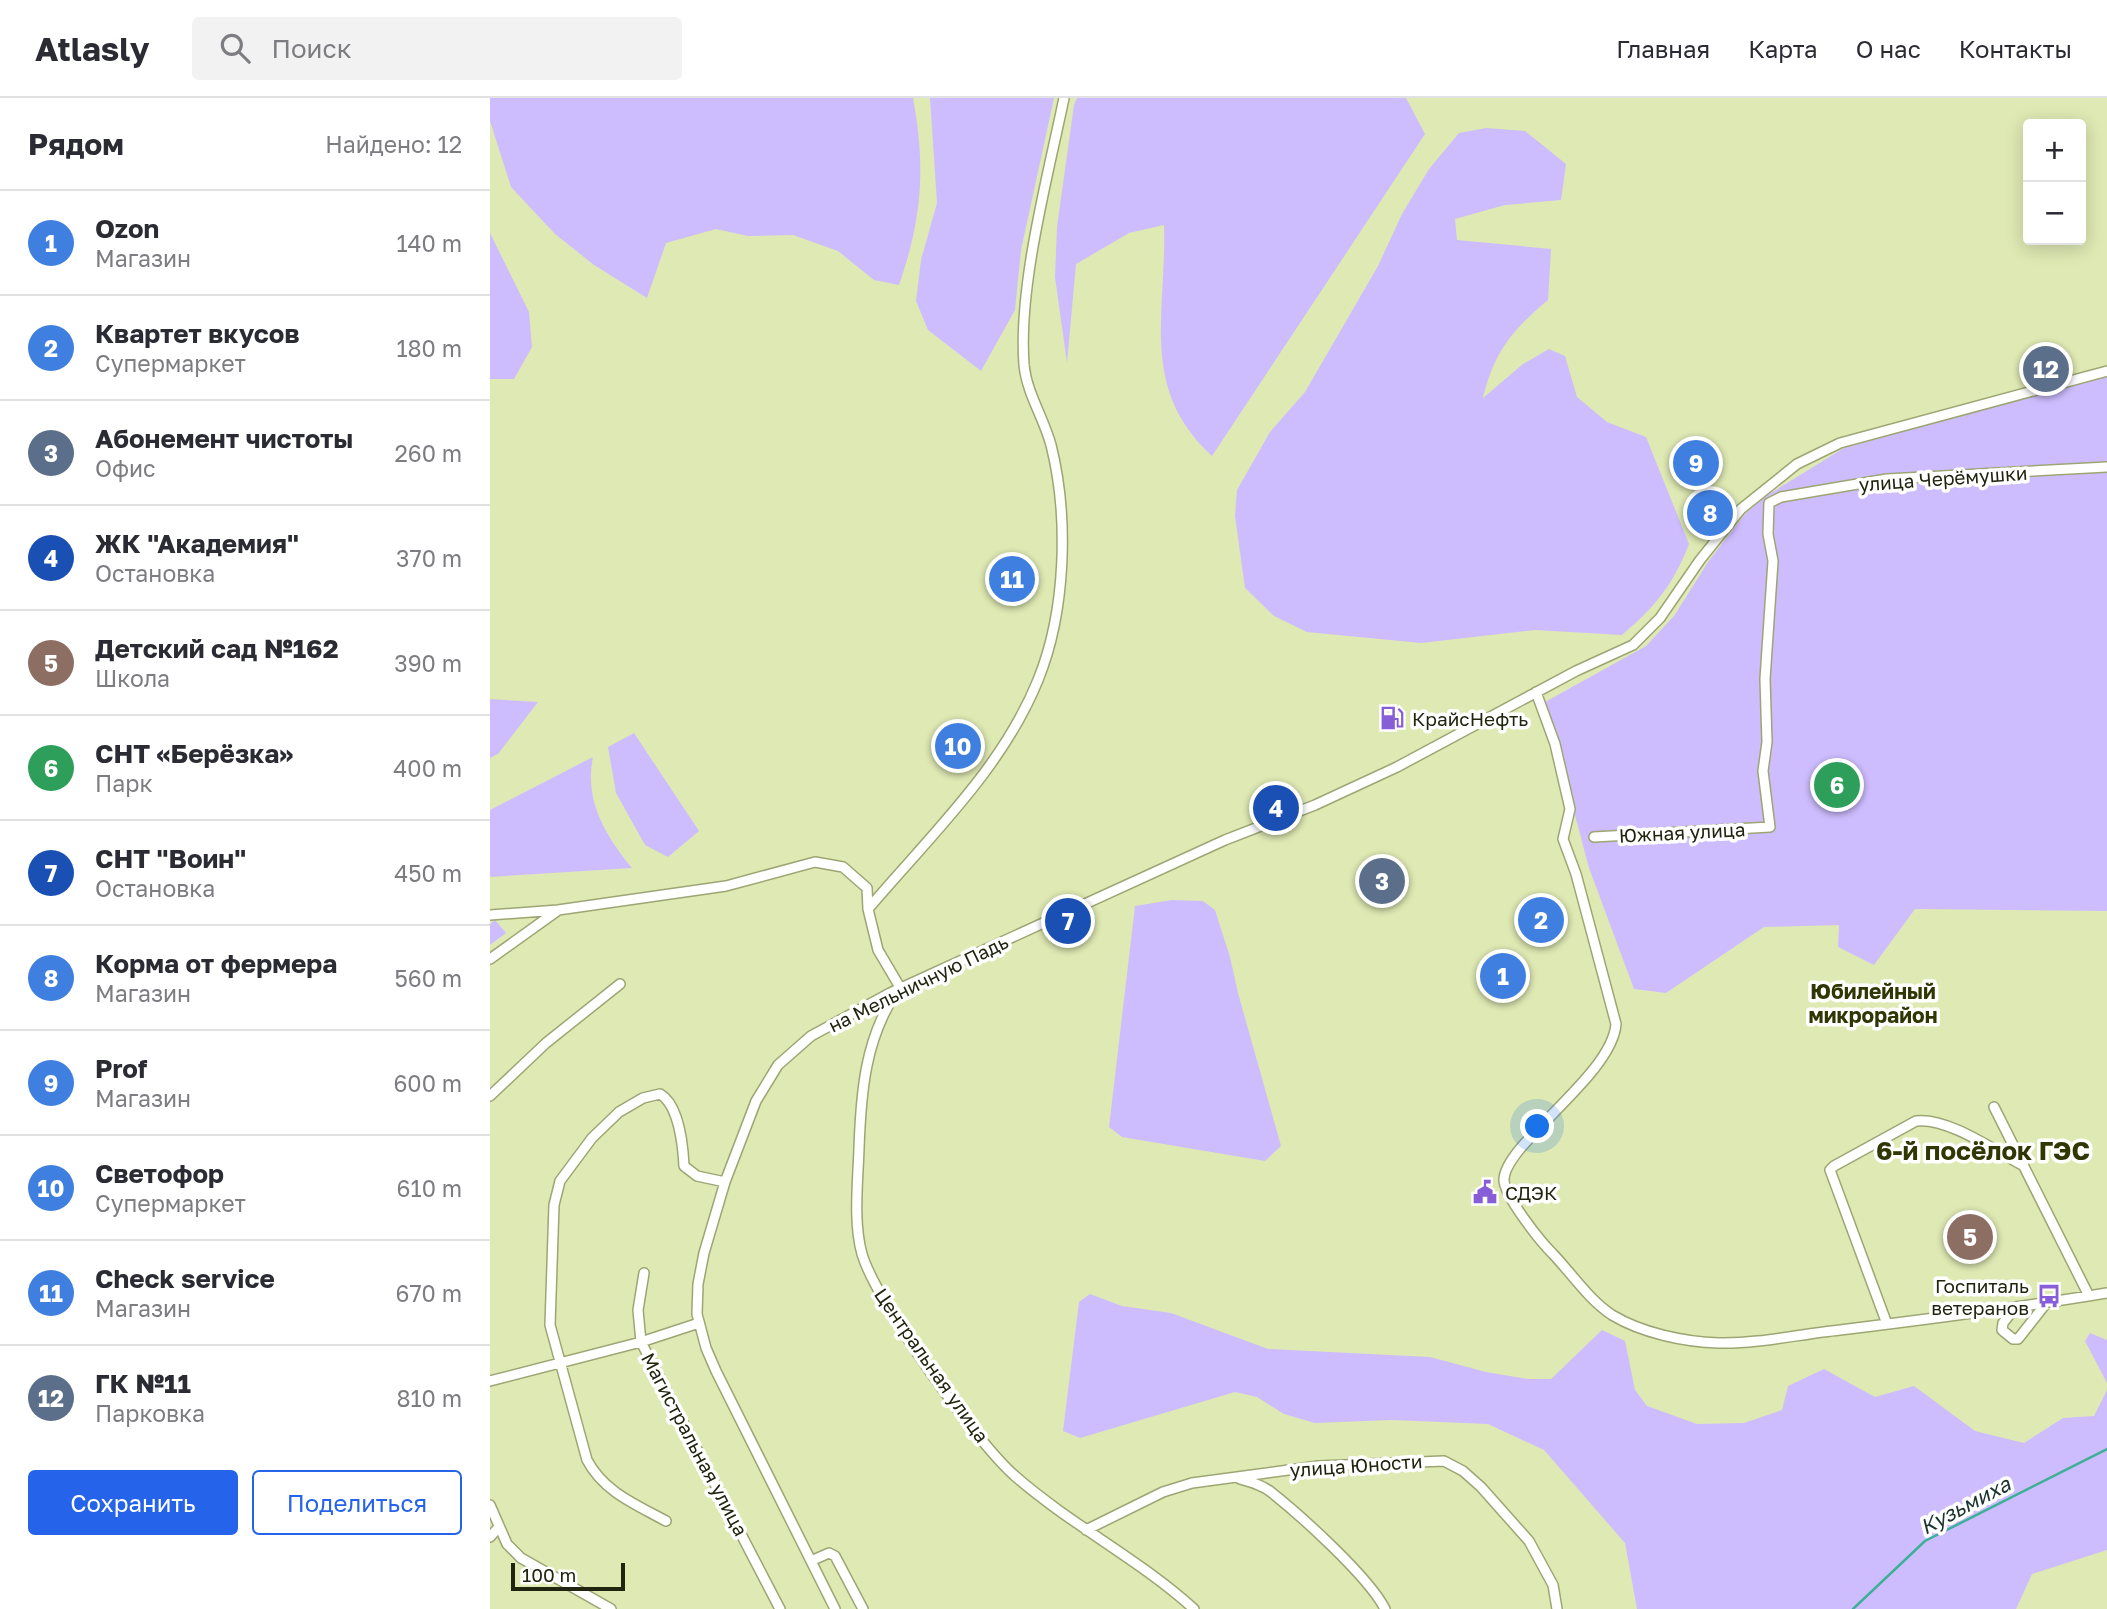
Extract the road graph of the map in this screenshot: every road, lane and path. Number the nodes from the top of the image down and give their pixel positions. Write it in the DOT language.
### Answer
graph roads {
  1 [pos="1064,98"];
  2 [pos="2107,371"];
  3 [pos="2107,467"];
  4 [pos="1536,692"];
  5 [pos="1770,827"];
  6 [pos="1594,837"];
  7 [pos="868,909"];
  8 [pos="558,910"];
  9 [pos="490,915"];
  10 [pos="490,959"];
  11 [pos="620,984"];
  12 [pos="899,989"];
  13 [pos="490,1096"];
  14 [pos="1994,1107"];
  15 [pos="2024,1166"];
  16 [pos="725,1182"];
  17 [pos="643,1273"];
  18 [pos="2107,1293"];
  19 [pos="2089,1296"];
  20 [pos="2045,1306"];
  21 [pos="2014,1309"];
  22 [pos="699,1323"];
  23 [pos="1887,1324"];
  24 [pos="641,1342"];
  25 [pos="559,1363"];
  26 [pos="490,1381"];
  27 [pos="1236,1478"];
  28 [pos="490,1504"];
  29 [pos="666,1521"];
  30 [pos="498,1528"];
  31 [pos="1086,1530"];
  32 [pos="490,1537"];
  33 [pos="813,1560"];
  34 [pos="611,1609"];
  35 [pos="780,1609"];
  36 [pos="835,1609"];
  37 [pos="863,1609"];
  38 [pos="1194,1609"];
  39 [pos="1385,1609"];
  40 [pos="1557,1609"];
  1 -- 7 [label="street"];
  2 -- 4 [label="street, на Мельничную Падь"];
  3 -- 5 [label="street, улица Черёмушки"];
  4 -- 12 [label="street, на Мельничную Падь"];
  4 -- 23 [label="street"];
  5 -- 6 [label="street, Южная улица"];
  7 -- 8 [label="street"];
  7 -- 12 [label="street"];
  8 -- 9 [label="street"];
  8 -- 10 [label="street"];
  11 -- 13 [label="street"];
  12 -- 16 [label="street, на Мельничную Падь"];
  12 -- 31 [label="street, Центральная улица"];
  14 -- 15 [label="street"];
  15 -- 19 [label="street"];
  15 -- 23 [label="street"];
  16 -- 22 [label="street, на Мельничную Падь"];
  16 -- 25 [label="street"];
  17 -- 24 [label="street, Магистральная улица"];
  18 -- 19 [label="street"];
  19 -- 20 [label="street"];
  20 -- 21 [label="street"];
  20 -- 21 [label="street"];
  21 -- 23 [label="street"];
  22 -- 24 [label="street"];
  22 -- 33 [label="street, на Мельничную Падь"];
  24 -- 25 [label="street"];
  24 -- 35 [label="street, Магистральная улица"];
  25 -- 26 [label="street"];
  25 -- 29 [label="street"];
  27 -- 31 [label="street, улица Юности"];
  27 -- 39 [label="street"];
  27 -- 40 [label="street, улица Юности"];
  28 -- 30 [label="street"];
  30 -- 32 [label="street"];
  30 -- 34 [label="street"];
  31 -- 38 [label="street, Центральная улица"];
  33 -- 36 [label="street, на Мельничную Падь"];
  33 -- 37 [label="street"];
}
